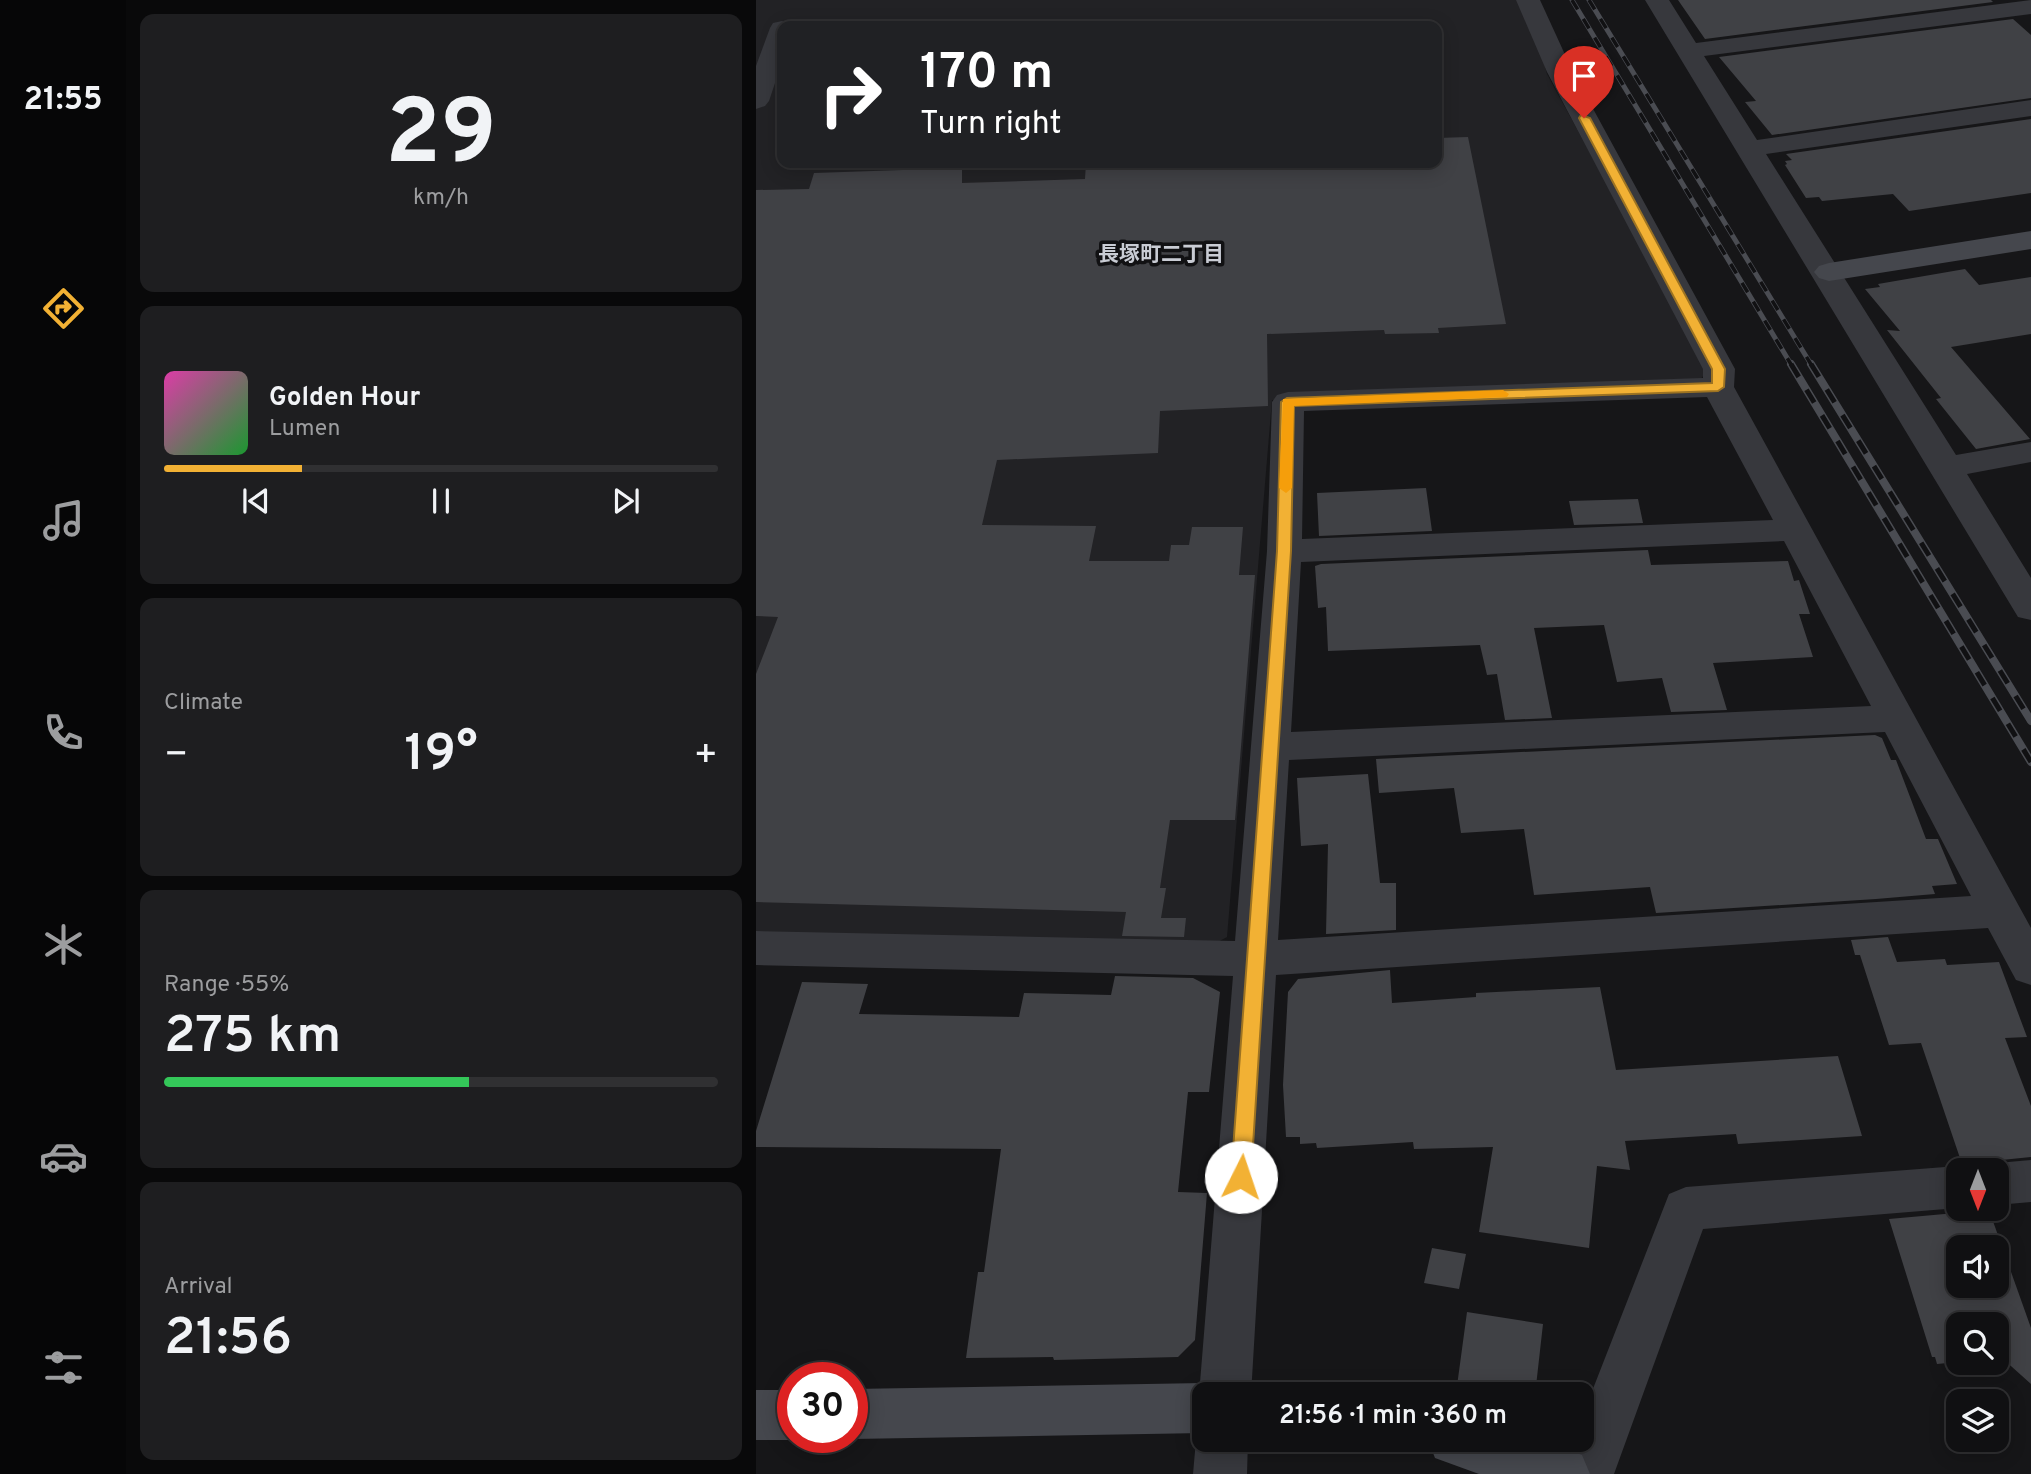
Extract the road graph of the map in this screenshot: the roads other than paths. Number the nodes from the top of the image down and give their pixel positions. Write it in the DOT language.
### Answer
graph roads {
  1 [pos="792,0"];
  2 [pos="1528,0"];
  3 [pos="1657,0"];
  4 [pos="2021,10"];
  5 [pos="785,21"];
  6 [pos="777,43"];
  7 [pos="1688,51"];
  8 [pos="756,101"];
  9 [pos="2031,108"];
  10 [pos="1748,149"];
  11 [pos="2031,240"];
  12 [pos="1829,272"];
  13 [pos="1718,387"];
  14 [pos="2031,452"];
  15 [pos="1948,467"];
  16 [pos="1795,530"];
  17 [pos="1284,551"];
  18 [pos="2031,608"];
  19 [pos="1897,718"];
  20 [pos="1271,747"];
  21 [pos="2000,911"];
  22 [pos="756,948"];
  23 [pos="1257,959"];
  24 [pos="2031,968"];
  25 [pos="2031,1181"];
  26 [pos="2009,1183"];
  27 [pos="1946,1188"];
  28 [pos="1226,1382"];
  29 [pos="1192,1408"];
  30 [pos="868,1414"];
  31 [pos="756,1415"];
  32 [pos="777,1415"];
  33 [pos="1221,1452"];
  34 [pos="1492,1452"];
  35 [pos="1220,1474"];
  36 [pos="1563,1474"];
  37 [pos="1587,1474"];
  1 -- 5 [label="street"];
  2 -- 13 [label="street"];
  3 -- 7 [label="street"];
  4 -- 7 [label="street"];
  6 -- 8 [label="street"];
  7 -- 10 [label="street"];
  9 -- 10 [label="street"];
  10 -- 12 [label="street"];
  11 -- 12 [label="street"];
  12 -- 15 [label="street"];
  13 -- 16 [label="street"];
  13 -- 17 [label="street"];
  14 -- 15 [label="street"];
  15 -- 18 [label="street"];
  16 -- 17 [label="street"];
  16 -- 19 [label="street"];
  17 -- 20 [label="street"];
  19 -- 20 [label="street"];
  19 -- 21 [label="street"];
  20 -- 23 [label="street"];
  21 -- 23 [label="street"];
  21 -- 24 [label="street"];
  22 -- 23 [label="street"];
  23 -- 28 [label="street"];
  25 -- 26 [label="street"];
  27 -- 37 [label="street"];
  29 -- 30 [label="street"];
  31 -- 32 [label="street"];
  33 -- 35 [label="street"];
  34 -- 36 [label="street"];
}
